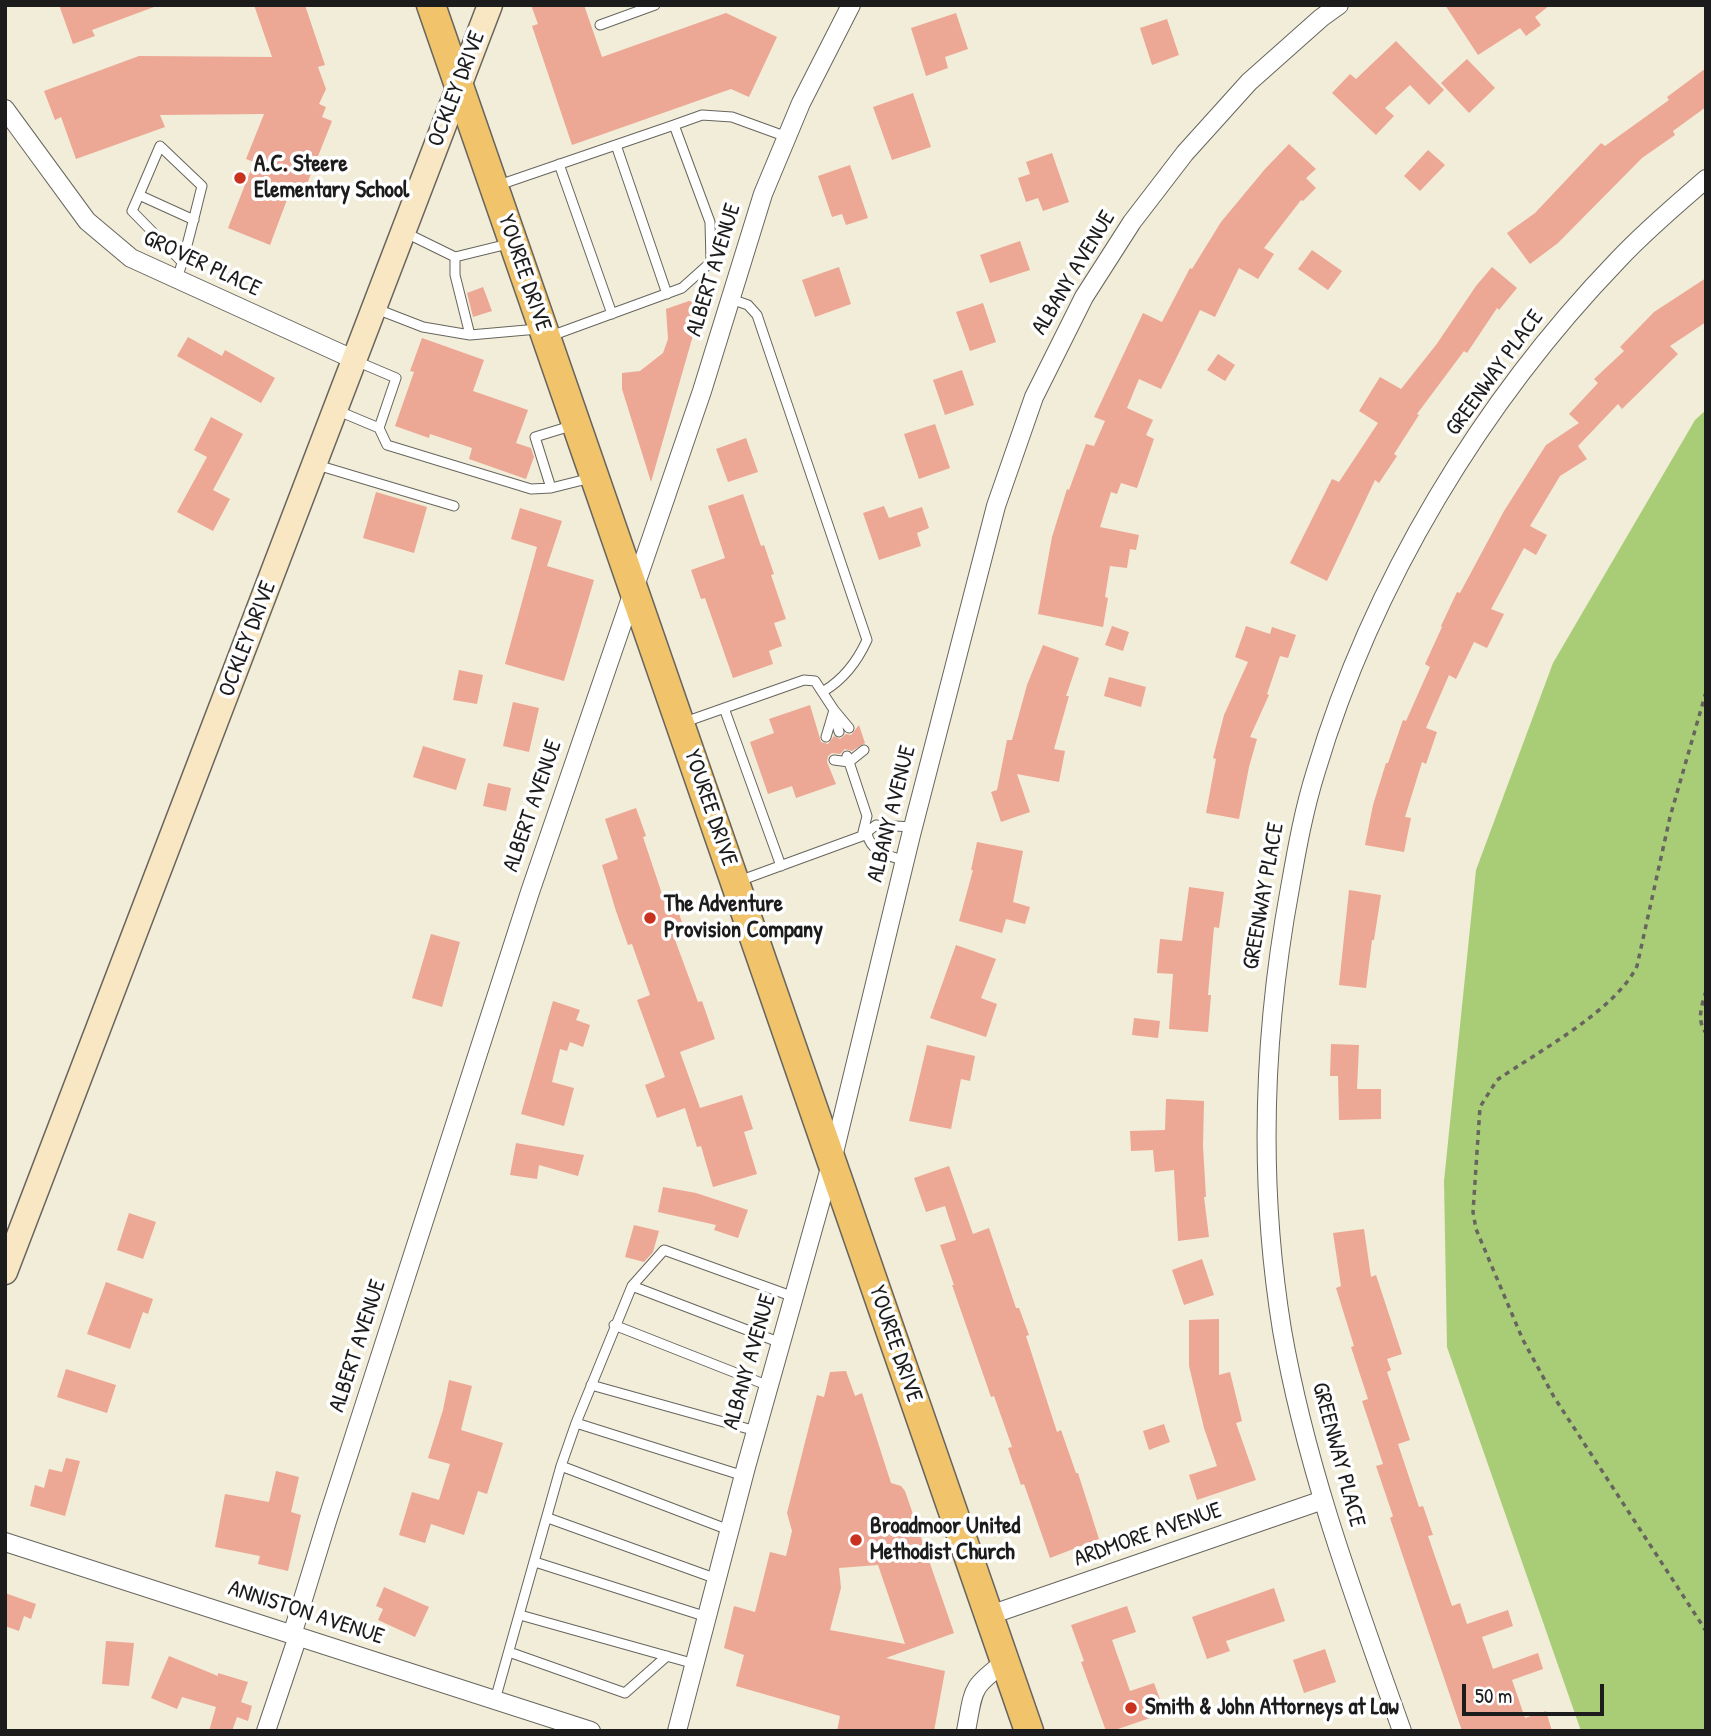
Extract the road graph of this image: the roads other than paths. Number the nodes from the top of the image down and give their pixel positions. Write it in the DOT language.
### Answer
graph roads {
  1 [pos="431,5"];
  2 [pos="490,5"];
  3 [pos="655,5"];
  4 [pos="851,5"];
  5 [pos="1339,5"];
  6 [pos="600,25"];
  7 [pos="458,85"];
  8 [pos="5,110"];
  9 [pos="674,125"];
  10 [pos="787,136"];
  11 [pos="616,145"];
  12 [pos="559,164"];
  13 [pos="1706,179"];
  14 [pos="494,187"];
  15 [pos="139,195"];
  16 [pos="194,220"];
  17 [pos="403,232"];
  18 [pos="514,242"];
  19 [pos="455,257"];
  20 [pos="183,262"];
  21 [pos="176,281"];
  22 [pos="667,294"];
  23 [pos="731,299"];
  24 [pos="374,308"];
  25 [pos="612,314"];
  26 [pos="545,333"];
  27 [pos="470,335"];
  28 [pos="355,360"];
  29 [pos="335,410"];
  30 [pos="577,425"];
  31 [pos="379,428"];
  32 [pos="315,464"];
  33 [pos="595,477"];
  34 [pos="551,488"];
  35 [pos="454,506"];
  36 [pos="633,588"];
  37 [pos="824,691"];
  38 [pos="724,709"];
  39 [pos="834,710"];
  40 [pos="680,724"];
  41 [pos="853,727"];
  42 [pos="839,732"];
  43 [pos="825,737"];
  44 [pos="861,751"];
  45 [pos="848,759"];
  46 [pos="834,760"];
  47 [pos="913,827"];
  48 [pos="865,835"];
  49 [pos="905,860"];
  50 [pos="781,866"];
  51 [pos="735,883"];
  52 [pos="832,1161"];
  53 [pos="5,1272"];
  54 [pos="632,1286"];
  55 [pos="794,1297"];
  56 [pos="614,1325"];
  57 [pos="781,1343"];
  58 [pos="591,1385"];
  59 [pos="769,1386"];
  60 [pos="576,1423"];
  61 [pos="756,1431"];
  62 [pos="561,1466"];
  63 [pos="744,1476"];
  64 [pos="1322,1500"];
  65 [pos="548,1518"];
  66 [pos="729,1530"];
  67 [pos="5,1542"];
  68 [pos="535,1562"];
  69 [pos="717,1579"];
  70 [pos="520,1615"];
  71 [pos="990,1615"];
  72 [pos="707,1617"];
  73 [pos="295,1636"];
  74 [pos="509,1652"];
  75 [pos="667,1657"];
  76 [pos="1005,1662"];
  77 [pos="695,1664"];
  78 [pos="495,1700"];
  79 [pos="266,1731"];
  80 [pos="591,1731"];
  81 [pos="677,1731"];
  82 [pos="965,1731"];
  83 [pos="1029,1731"];
  84 [pos="1402,1731"];
  1 -- 7 [label="main road, YOUREE DRIVE"];
  2 -- 7 [label="street, OCKLEY DRIVE"];
  3 -- 6 [label="lane"];
  4 -- 10 [label="street, ALBERT AVENUE"];
  5 -- 47 [label="street, ALBANY AVENUE"];
  7 -- 14 [label="main road, YOUREE DRIVE"];
  7 -- 17 [label="street, OCKLEY DRIVE"];
  8 -- 21 [label="street, GROVER PLACE"];
  9 -- 10 [label="lane"];
  9 -- 11 [label="lane"];
  9 -- 22 [label="lane"];
  10 -- 23 [label="street, ALBERT AVENUE"];
  11 -- 12 [label="lane"];
  11 -- 22 [label="lane"];
  12 -- 14 [label="lane"];
  12 -- 25 [label="lane"];
  13 -- 64 [label="street, GREENWAY PLACE"];
  14 -- 18 [label="main road, YOUREE DRIVE"];
  15 -- 16 [label="lane"];
  15 -- 16 [label="lane"];
  15 -- 20 [label="lane"];
  16 -- 20 [label="lane"];
  17 -- 19 [label="lane"];
  17 -- 24 [label="street, OCKLEY DRIVE"];
  18 -- 19 [label="lane"];
  18 -- 26 [label="main road, YOUREE DRIVE"];
  19 -- 27 [label="lane"];
  20 -- 21 [label="lane"];
  21 -- 28 [label="street, GROVER PLACE"];
  22 -- 25 [label="lane"];
  23 -- 36 [label="street, ALBERT AVENUE"];
  23 -- 37 [label="lane"];
  24 -- 27 [label="lane"];
  24 -- 28 [label="street, OCKLEY DRIVE"];
  25 -- 26 [label="lane"];
  26 -- 27 [label="lane"];
  26 -- 30 [label="main road, YOUREE DRIVE"];
  28 -- 29 [label="street, OCKLEY DRIVE"];
  28 -- 31 [label="lane"];
  29 -- 31 [label="lane"];
  29 -- 32 [label="street, OCKLEY DRIVE"];
  30 -- 33 [label="main road, YOUREE DRIVE"];
  30 -- 34 [label="lane"];
  31 -- 34 [label="lane"];
  32 -- 35 [label="lane"];
  32 -- 53 [label="street, OCKLEY DRIVE"];
  33 -- 34 [label="lane"];
  33 -- 36 [label="main road, YOUREE DRIVE"];
  36 -- 40 [label="main road, YOUREE DRIVE"];
  36 -- 73 [label="street, ALBERT AVENUE"];
  37 -- 38 [label="lane"];
  37 -- 39 [label="lane"];
  38 -- 40 [label="lane"];
  38 -- 50 [label="lane"];
  39 -- 41 [label="lane"];
  39 -- 42 [label="lane"];
  39 -- 43 [label="lane"];
  40 -- 51 [label="main road, YOUREE DRIVE"];
  44 -- 45 [label="lane"];
  45 -- 46 [label="lane"];
  45 -- 48 [label="lane"];
  47 -- 48 [label="lane"];
  47 -- 49 [label="street, ALBANY AVENUE"];
  48 -- 49 [label="lane"];
  48 -- 50 [label="lane"];
  49 -- 52 [label="street, ALBANY AVENUE"];
  50 -- 51 [label="lane"];
  51 -- 52 [label="main road, YOUREE DRIVE"];
  52 -- 55 [label="street, ALBANY AVENUE"];
  52 -- 71 [label="main road, YOUREE DRIVE"];
  54 -- 55 [label="lane"];
  54 -- 56 [label="lane"];
  54 -- 57 [label="lane"];
  55 -- 57 [label="street, ALBANY AVENUE"];
  56 -- 58 [label="lane"];
  56 -- 59 [label="lane"];
  57 -- 59 [label="street, ALBANY AVENUE"];
  58 -- 60 [label="lane"];
  58 -- 61 [label="lane"];
  59 -- 61 [label="street, ALBANY AVENUE"];
  60 -- 62 [label="lane"];
  60 -- 63 [label="lane"];
  61 -- 63 [label="street, ALBANY AVENUE"];
  62 -- 65 [label="lane"];
  62 -- 66 [label="lane"];
  63 -- 66 [label="street, ALBANY AVENUE"];
  64 -- 71 [label="street, ARDMORE AVENUE"];
  64 -- 84 [label="street, GREENWAY PLACE"];
  65 -- 68 [label="lane"];
  65 -- 69 [label="lane"];
  66 -- 69 [label="street, ALBANY AVENUE"];
  67 -- 73 [label="street, ANNISTON AVENUE"];
  68 -- 70 [label="lane"];
  68 -- 72 [label="lane"];
  69 -- 72 [label="street, ALBANY AVENUE"];
  70 -- 74 [label="lane"];
  70 -- 75 [label="lane"];
  71 -- 76 [label="main road, YOUREE DRIVE"];
  72 -- 77 [label="street, ALBANY AVENUE"];
  73 -- 78 [label="street, ANNISTON AVENUE"];
  73 -- 79 [label="street, ALBERT AVENUE"];
  74 -- 75 [label="lane"];
  74 -- 78 [label="lane"];
  75 -- 77 [label="lane"];
  76 -- 82 [label="street"];
  76 -- 83 [label="main road, YOUREE DRIVE"];
  77 -- 81 [label="street, ALBANY AVENUE"];
  78 -- 80 [label="street, ANNISTON AVENUE"];
}
